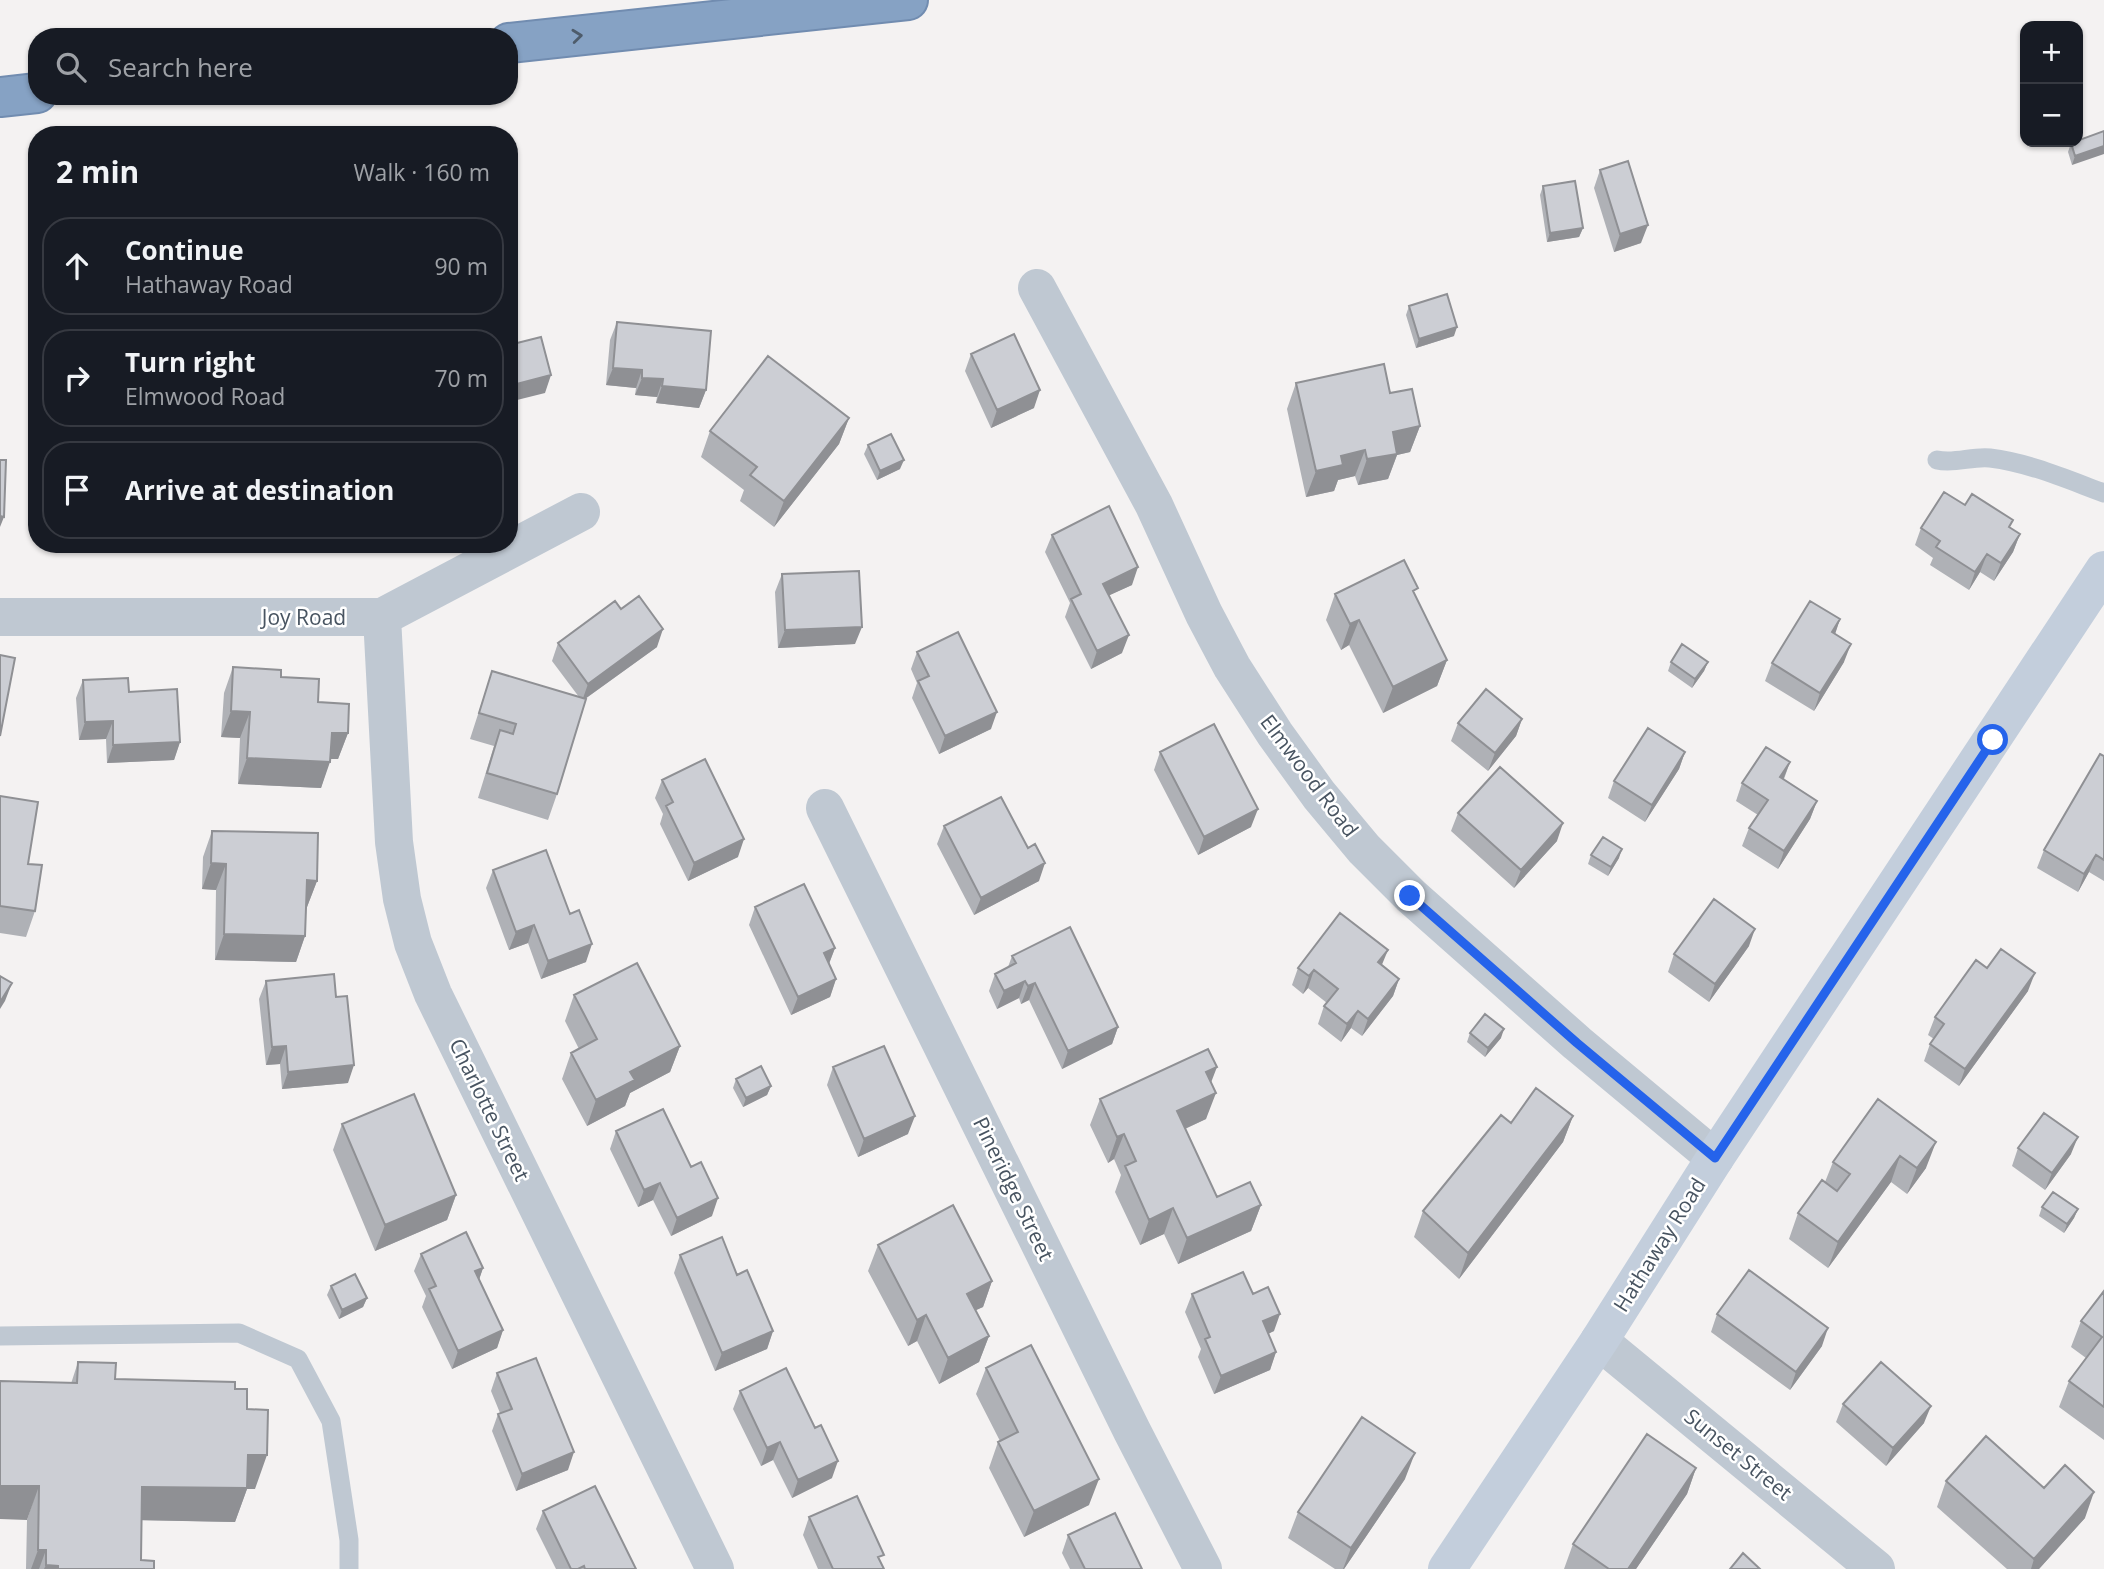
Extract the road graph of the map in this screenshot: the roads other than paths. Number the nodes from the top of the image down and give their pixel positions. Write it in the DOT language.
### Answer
graph roads {
  1 [pos="908,0"];
  2 [pos="518,42"];
  3 [pos="28,94"];
  4 [pos="0,97"];
  5 [pos="1037,288"];
  6 [pos="1937,460"];
  7 [pos="2104,493"];
  8 [pos="581,512"];
  9 [pos="518,545"];
  10 [pos="503,553"];
  11 [pos="2104,570"];
  12 [pos="0,617"];
  13 [pos="382,617"];
  14 [pos="825,808"];
  15 [pos="1715,1158"];
  16 [pos="0,1336"];
  17 [pos="1599,1341"];
  18 [pos="1456,1565"];
  19 [pos="349,1569"];
  20 [pos="715,1569"];
  21 [pos="1203,1569"];
  22 [pos="1877,1569"];
  2 -- 1 [label="highway, one-way"];
  3 -- 4 [label="highway"];
  5 -- 15 [label="street, Elmwood Road"];
  6 -- 7 [label="lane"];
  8 -- 9 [label="street, Joy Road"];
  10 -- 13 [label="street, Joy Road"];
  11 -- 15 [label="main road, Hathaway Road"];
  12 -- 13 [label="street, Joy Road"];
  13 -- 20 [label="street, Charlotte Street"];
  14 -- 21 [label="street, Pineridge Street"];
  15 -- 17 [label="main road, Hathaway Road"];
  16 -- 19 [label="lane"];
  17 -- 18 [label="main road, Hathaway Road"];
  17 -- 22 [label="street, Sunset Street"];
}
